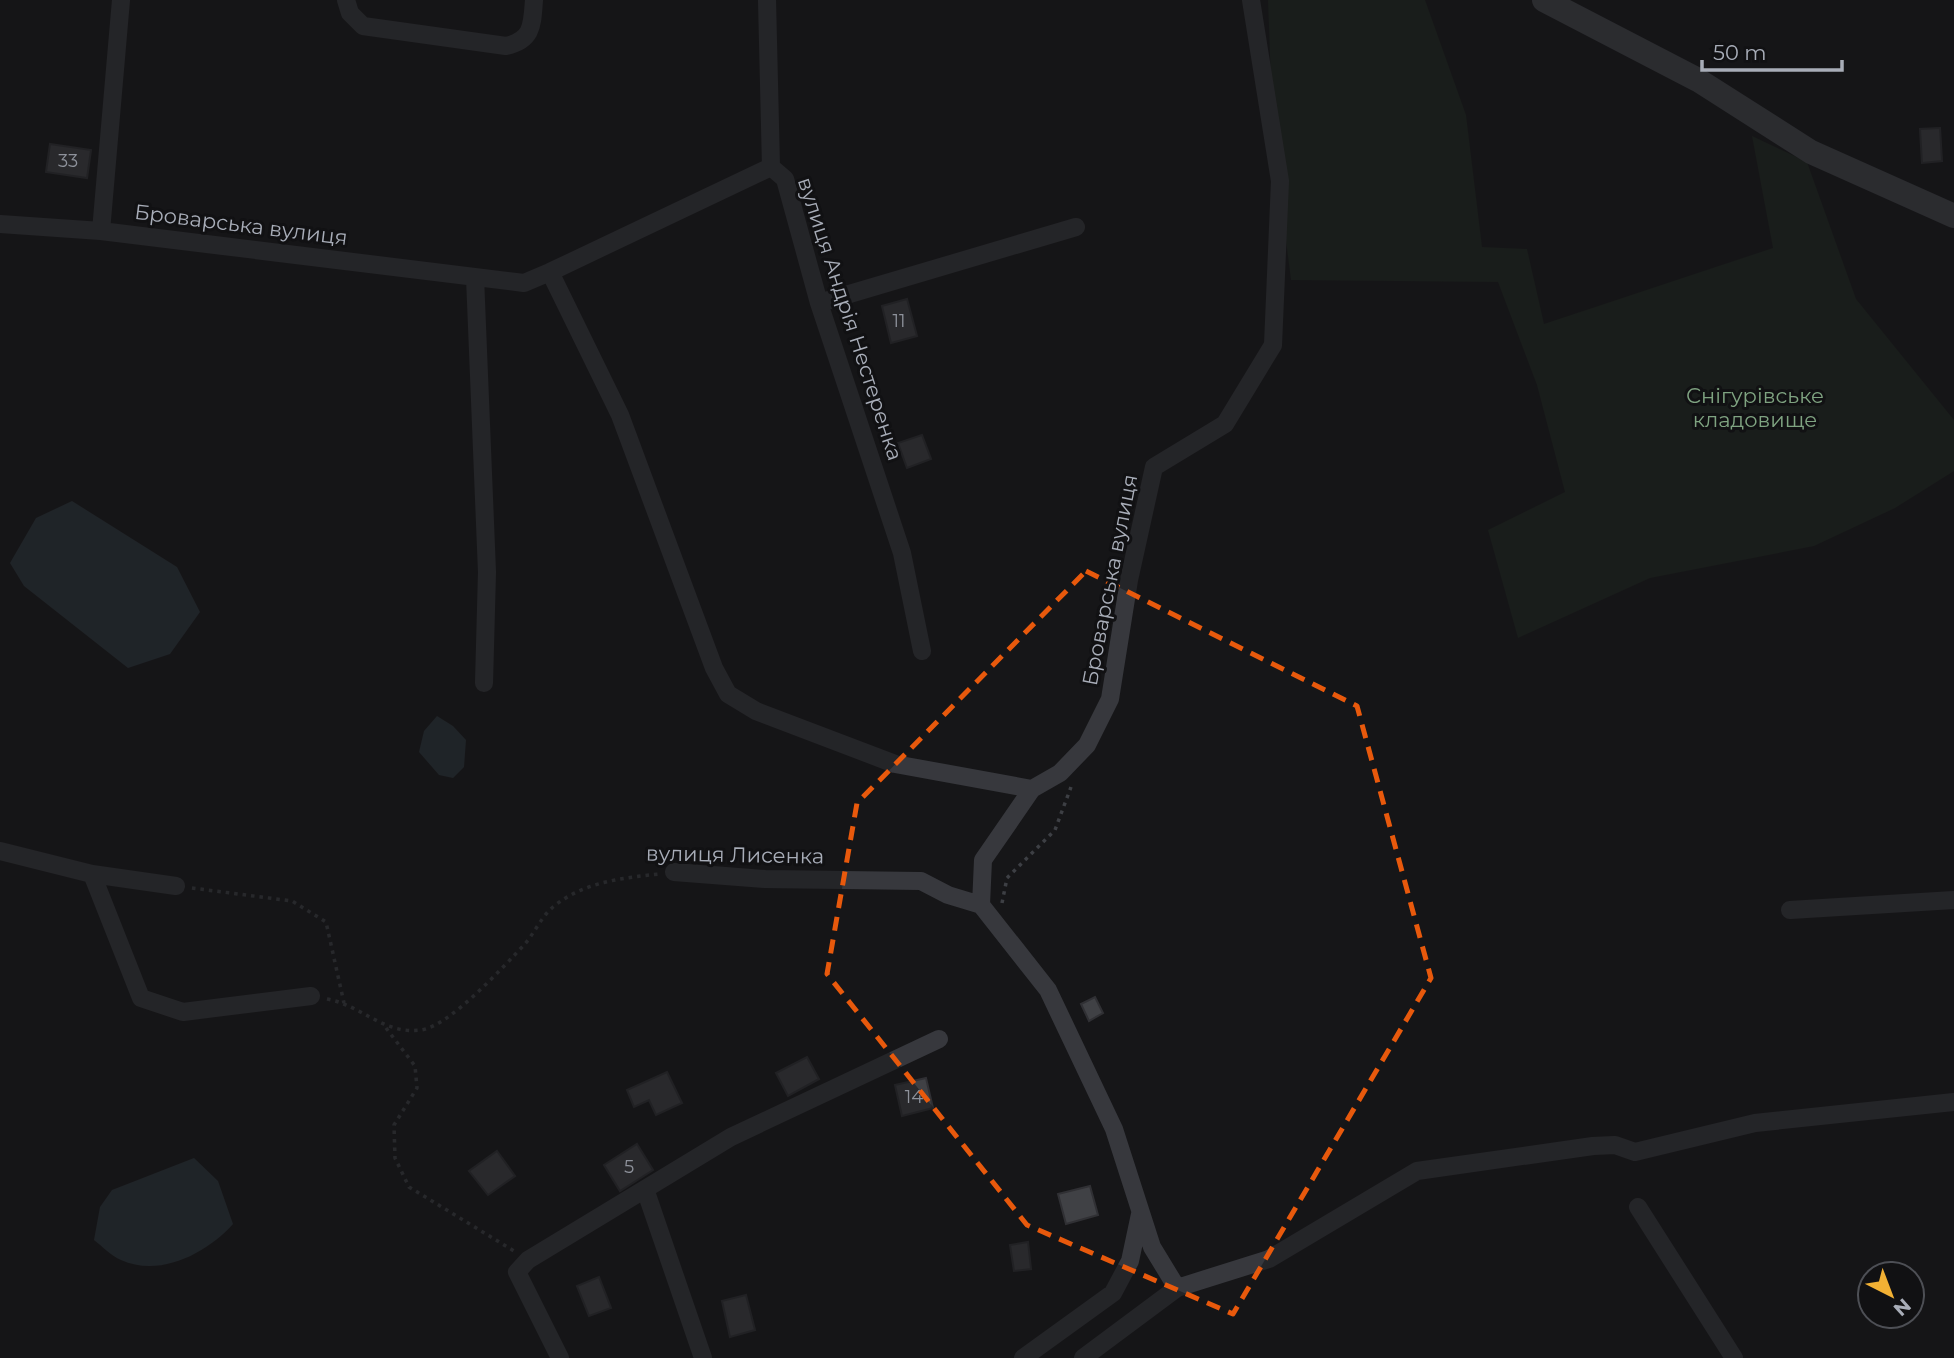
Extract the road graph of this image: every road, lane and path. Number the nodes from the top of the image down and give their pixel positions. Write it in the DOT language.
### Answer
graph roads {
  1 [pos="121,0"];
  2 [pos="346,0"];
  3 [pos="534,0"];
  4 [pos="767,0"];
  5 [pos="1251,0"];
  6 [pos="1544,0"];
  7 [pos="771,167"];
  8 [pos="1954,216"];
  9 [pos="0,224"];
  10 [pos="1076,227"];
  11 [pos="101,231"];
  12 [pos="550,272"];
  13 [pos="475,277"];
  14 [pos="819,303"];
  15 [pos="922,651"];
  16 [pos="484,683"];
  17 [pos="1073,782"];
  18 [pos="1032,789"];
  19 [pos="0,851"];
  20 [pos="674,872"];
  21 [pos="92,874"];
  22 [pos="176,886"];
  23 [pos="1954,900"];
  24 [pos="981,905"];
  25 [pos="1790,910"];
  26 [pos="998,924"];
  27 [pos="311,996"];
  28 [pos="344,1004"];
  29 [pos="386,1028"];
  30 [pos="939,1039"];
  31 [pos="1954,1102"];
  32 [pos="645,1189"];
  33 [pos="1638,1207"];
  34 [pos="1140,1211"];
  35 [pos="528,1260"];
  36 [pos="1177,1288"];
  37 [pos="560,1358"];
  38 [pos="704,1358"];
  39 [pos="1023,1358"];
  40 [pos="1083,1358"];
  41 [pos="1734,1358"];
  1 -- 11 [label="street"];
  2 -- 3 [label="street"];
  4 -- 7 [label="street, вулиця Андрія Нестеренка"];
  5 -- 18 [label="street, Броварська вулиця"];
  6 -- 8 [label="street"];
  7 -- 12 [label="street, Броварська вулиця"];
  7 -- 14 [label="street, вулиця Андрія Нестеренка"];
  9 -- 11 [label="street, Броварська вулиця"];
  10 -- 14 [label="street"];
  11 -- 13 [label="street, Броварська вулиця"];
  12 -- 13 [label="street, Броварська вулиця"];
  12 -- 18 [label="street"];
  13 -- 16 [label="street"];
  14 -- 15 [label="street, вулиця Андрія Нестеренка"];
  17 -- 26 [label="path"];
  18 -- 24 [label="street"];
  19 -- 21 [label="street"];
  20 -- 24 [label="street, вулиця Лисенка"];
  20 -- 29 [label="path, вулиця Лисенка"];
  21 -- 22 [label="street"];
  21 -- 27 [label="street"];
  22 -- 28 [label="path"];
  23 -- 25 [label="street"];
  24 -- 26 [label="street"];
  26 -- 34 [label="street"];
  27 -- 28 [label="path, вулиця Лисенка"];
  28 -- 29 [label="path, вулиця Лисенка"];
  29 -- 35 [label="path"];
  30 -- 32 [label="street"];
  31 -- 36 [label="street"];
  32 -- 35 [label="street"];
  32 -- 38 [label="street"];
  33 -- 41 [label="street"];
  34 -- 36 [label="street"];
  34 -- 39 [label="street"];
  35 -- 37 [label="street"];
  36 -- 40 [label="street"];
}
